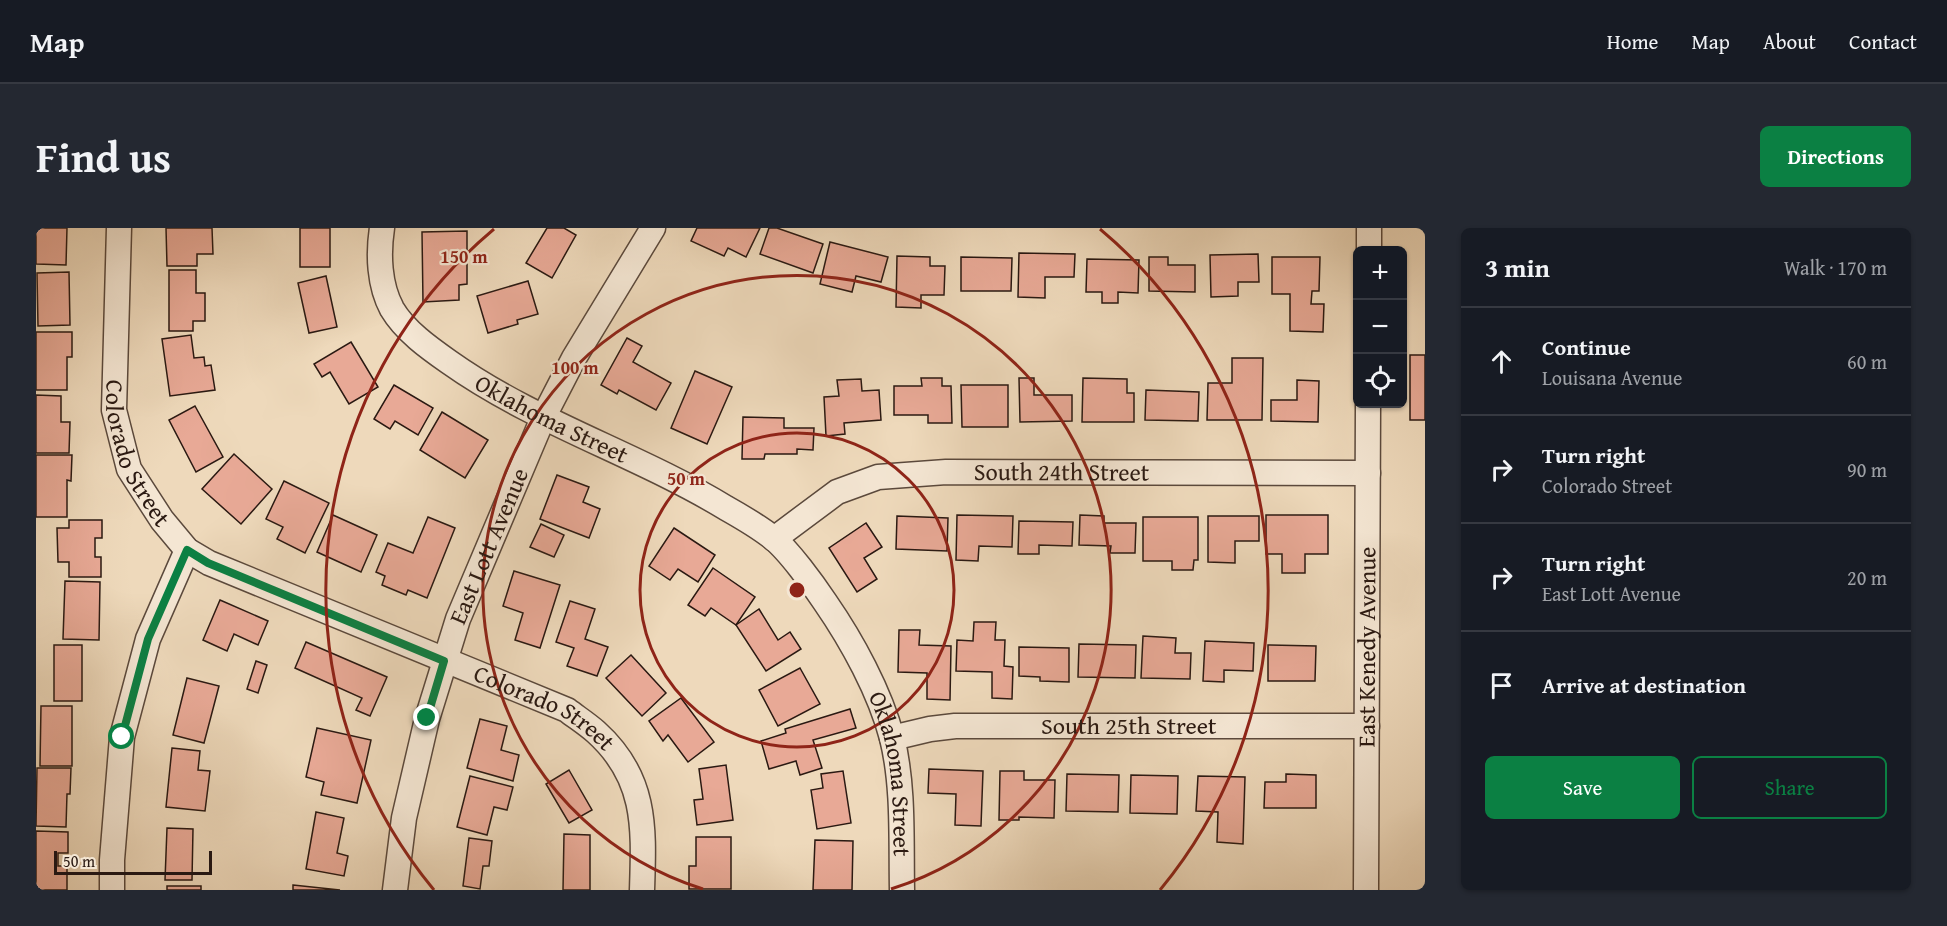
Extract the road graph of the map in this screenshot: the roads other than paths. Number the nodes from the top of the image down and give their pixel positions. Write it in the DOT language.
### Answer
graph roads {
  1 [pos="119,228"];
  2 [pos="382,228"];
  3 [pos="653,228"];
  4 [pos="1369,228"];
  5 [pos="1369,246"];
  6 [pos="1368,408"];
  7 [pos="543,418"];
  8 [pos="1368,473"];
  9 [pos="774,539"];
  10 [pos="187,550"];
  11 [pos="444,661"];
  12 [pos="1367,726"];
  13 [pos="892,738"];
  14 [pos="112,890"];
  15 [pos="394,890"];
  16 [pos="642,890"];
  17 [pos="902,890"];
  18 [pos="1366,890"];
  1 -- 10 [label="street, Colorado Street"];
  2 -- 7 [label="street, Oklahoma Street"];
  3 -- 7 [label="street, East Lott Avenue"];
  4 -- 5 [label="street"];
  6 -- 8 [label="street, East Kenedy Avenue"];
  7 -- 9 [label="street, Oklahoma Street"];
  7 -- 11 [label="street, East Lott Avenue"];
  8 -- 9 [label="street, South 24th Street"];
  8 -- 12 [label="street, East Kenedy Avenue"];
  9 -- 13 [label="street, Oklahoma Street"];
  10 -- 11 [label="street, Colorado Street"];
  10 -- 14 [label="street"];
  11 -- 15 [label="street, East Lott Avenue"];
  11 -- 16 [label="street, Colorado Street"];
  12 -- 13 [label="street, South 25th Street"];
  12 -- 18 [label="street, East Kenedy Avenue"];
  13 -- 17 [label="street, Oklahoma Street"];
}
